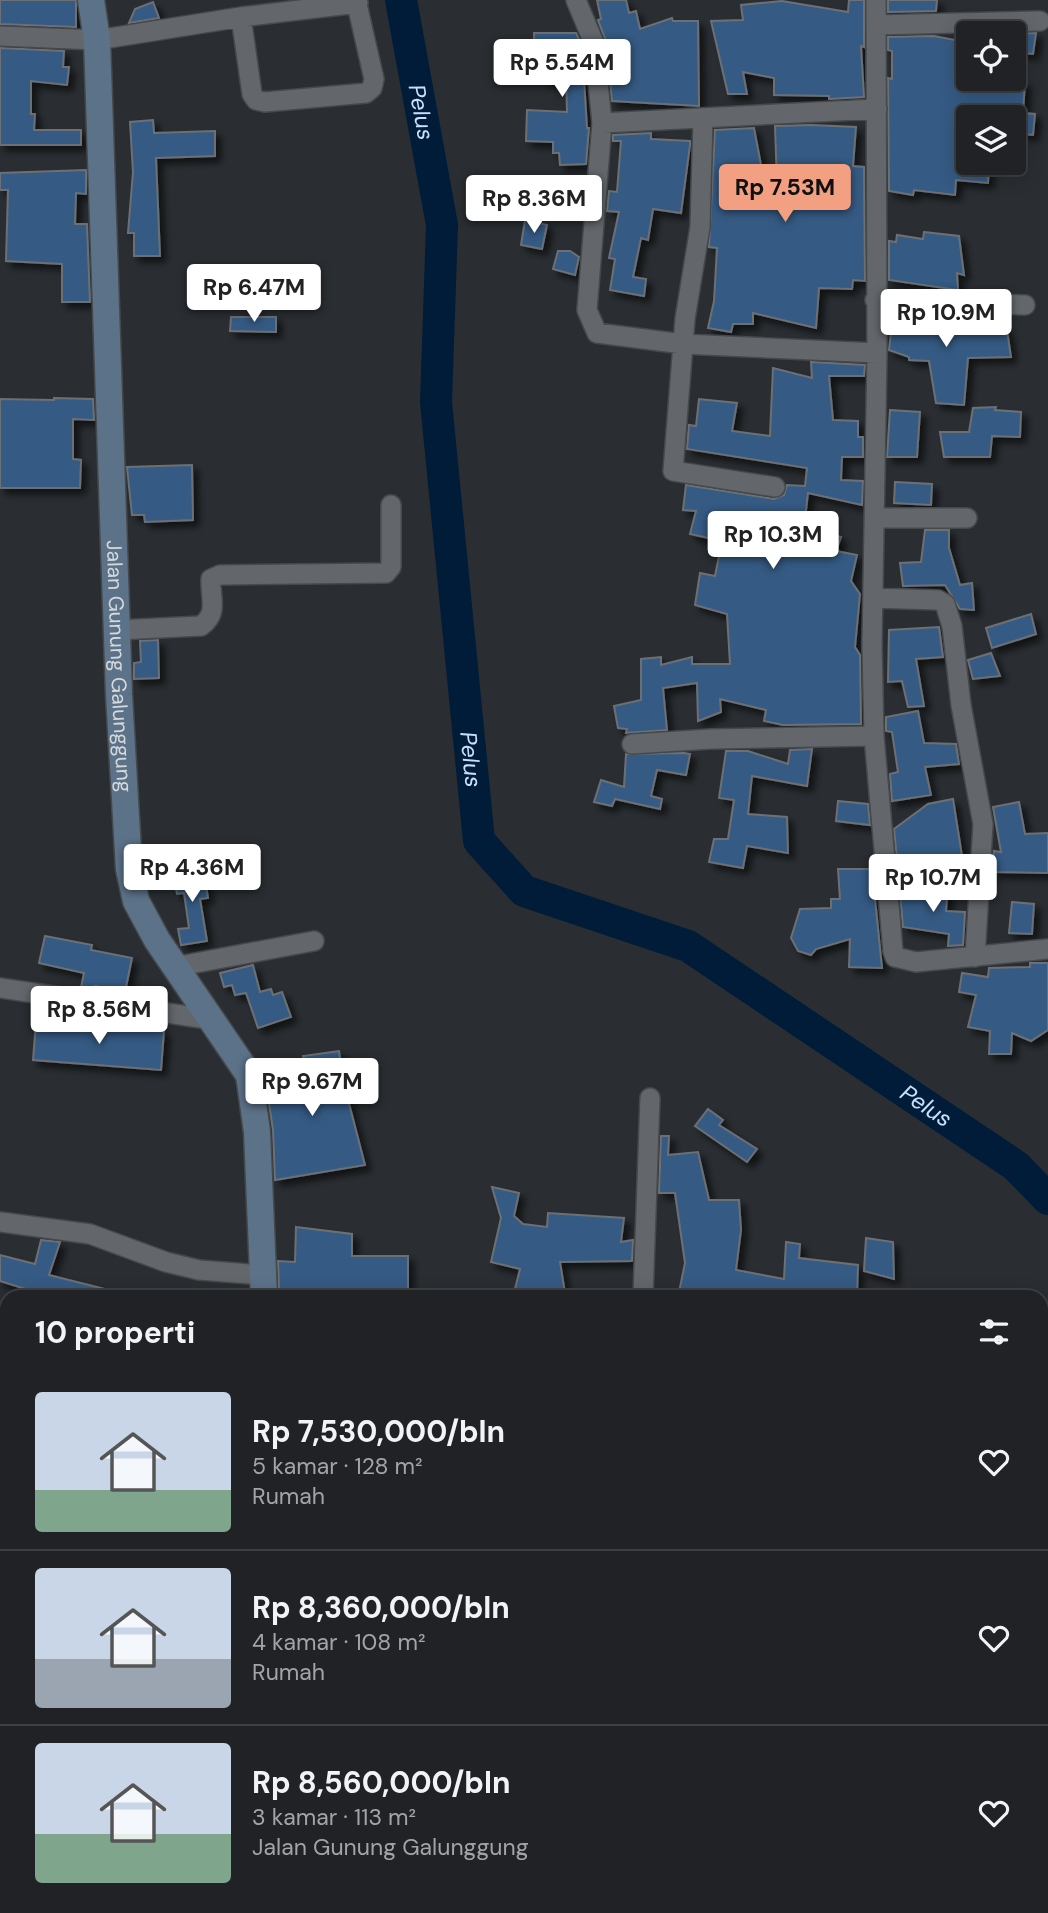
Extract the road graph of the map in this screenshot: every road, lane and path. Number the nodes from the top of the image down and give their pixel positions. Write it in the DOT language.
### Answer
graph roads {
  1 [pos="91,0"];
  2 [pos="576,0"];
  3 [pos="876,0"];
  4 [pos="357,2"];
  5 [pos="241,17"];
  6 [pos="1040,21"];
  7 [pos="876,24"];
  8 [pos="0,36"];
  9 [pos="97,40"];
  10 [pos="877,109"];
  11 [pos="703,120"];
  12 [pos="602,123"];
  13 [pos="875,300"];
  14 [pos="1025,305"];
  15 [pos="683,344"];
  16 [pos="877,353"];
  17 [pos="775,486"];
  18 [pos="391,505"];
  19 [pos="876,518"];
  20 [pos="967,518"];
  21 [pos="873,598"];
  22 [pos="117,630"];
  23 [pos="874,736"];
  24 [pos="632,744"];
  25 [pos="314,941"];
  26 [pos="1048,948"];
  27 [pos="975,957"];
  28 [pos="174,967"];
  29 [pos="1,993"];
  30 [pos="214,1020"];
  31 [pos="650,1098"];
  32 [pos="0,1222"];
  33 [pos="264,1286"];
  34 [pos="643,1290"];
  1 -- 9 [label="street, Jalan Gunung Galunggung"];
  2 -- 12 [label="street"];
  3 -- 7 [label="street"];
  4 -- 5 [label="street"];
  4 -- 5 [label="street"];
  5 -- 9 [label="street"];
  6 -- 7 [label="street"];
  7 -- 10 [label="street"];
  8 -- 9 [label="street"];
  9 -- 22 [label="street, Jalan Gunung Galunggung"];
  10 -- 11 [label="street"];
  10 -- 13 [label="street"];
  11 -- 12 [label="street"];
  11 -- 15 [label="street"];
  12 -- 15 [label="street"];
  13 -- 14 [label="street"];
  13 -- 16 [label="street"];
  15 -- 16 [label="street"];
  15 -- 17 [label="street"];
  16 -- 19 [label="street"];
  18 -- 22 [label="street"];
  19 -- 20 [label="street"];
  19 -- 21 [label="street"];
  21 -- 23 [label="street"];
  21 -- 27 [label="street"];
  22 -- 28 [label="street, Jalan Gunung Galunggung"];
  23 -- 24 [label="street"];
  23 -- 27 [label="street"];
  25 -- 28 [label="street"];
  26 -- 27 [label="street"];
  28 -- 30 [label="street, Jalan Gunung Galunggung"];
  29 -- 30 [label="street"];
  30 -- 33 [label="street, Jalan Gunung Galunggung"];
  31 -- 34 [label="street"];
  32 -- 33 [label="street"];
}
